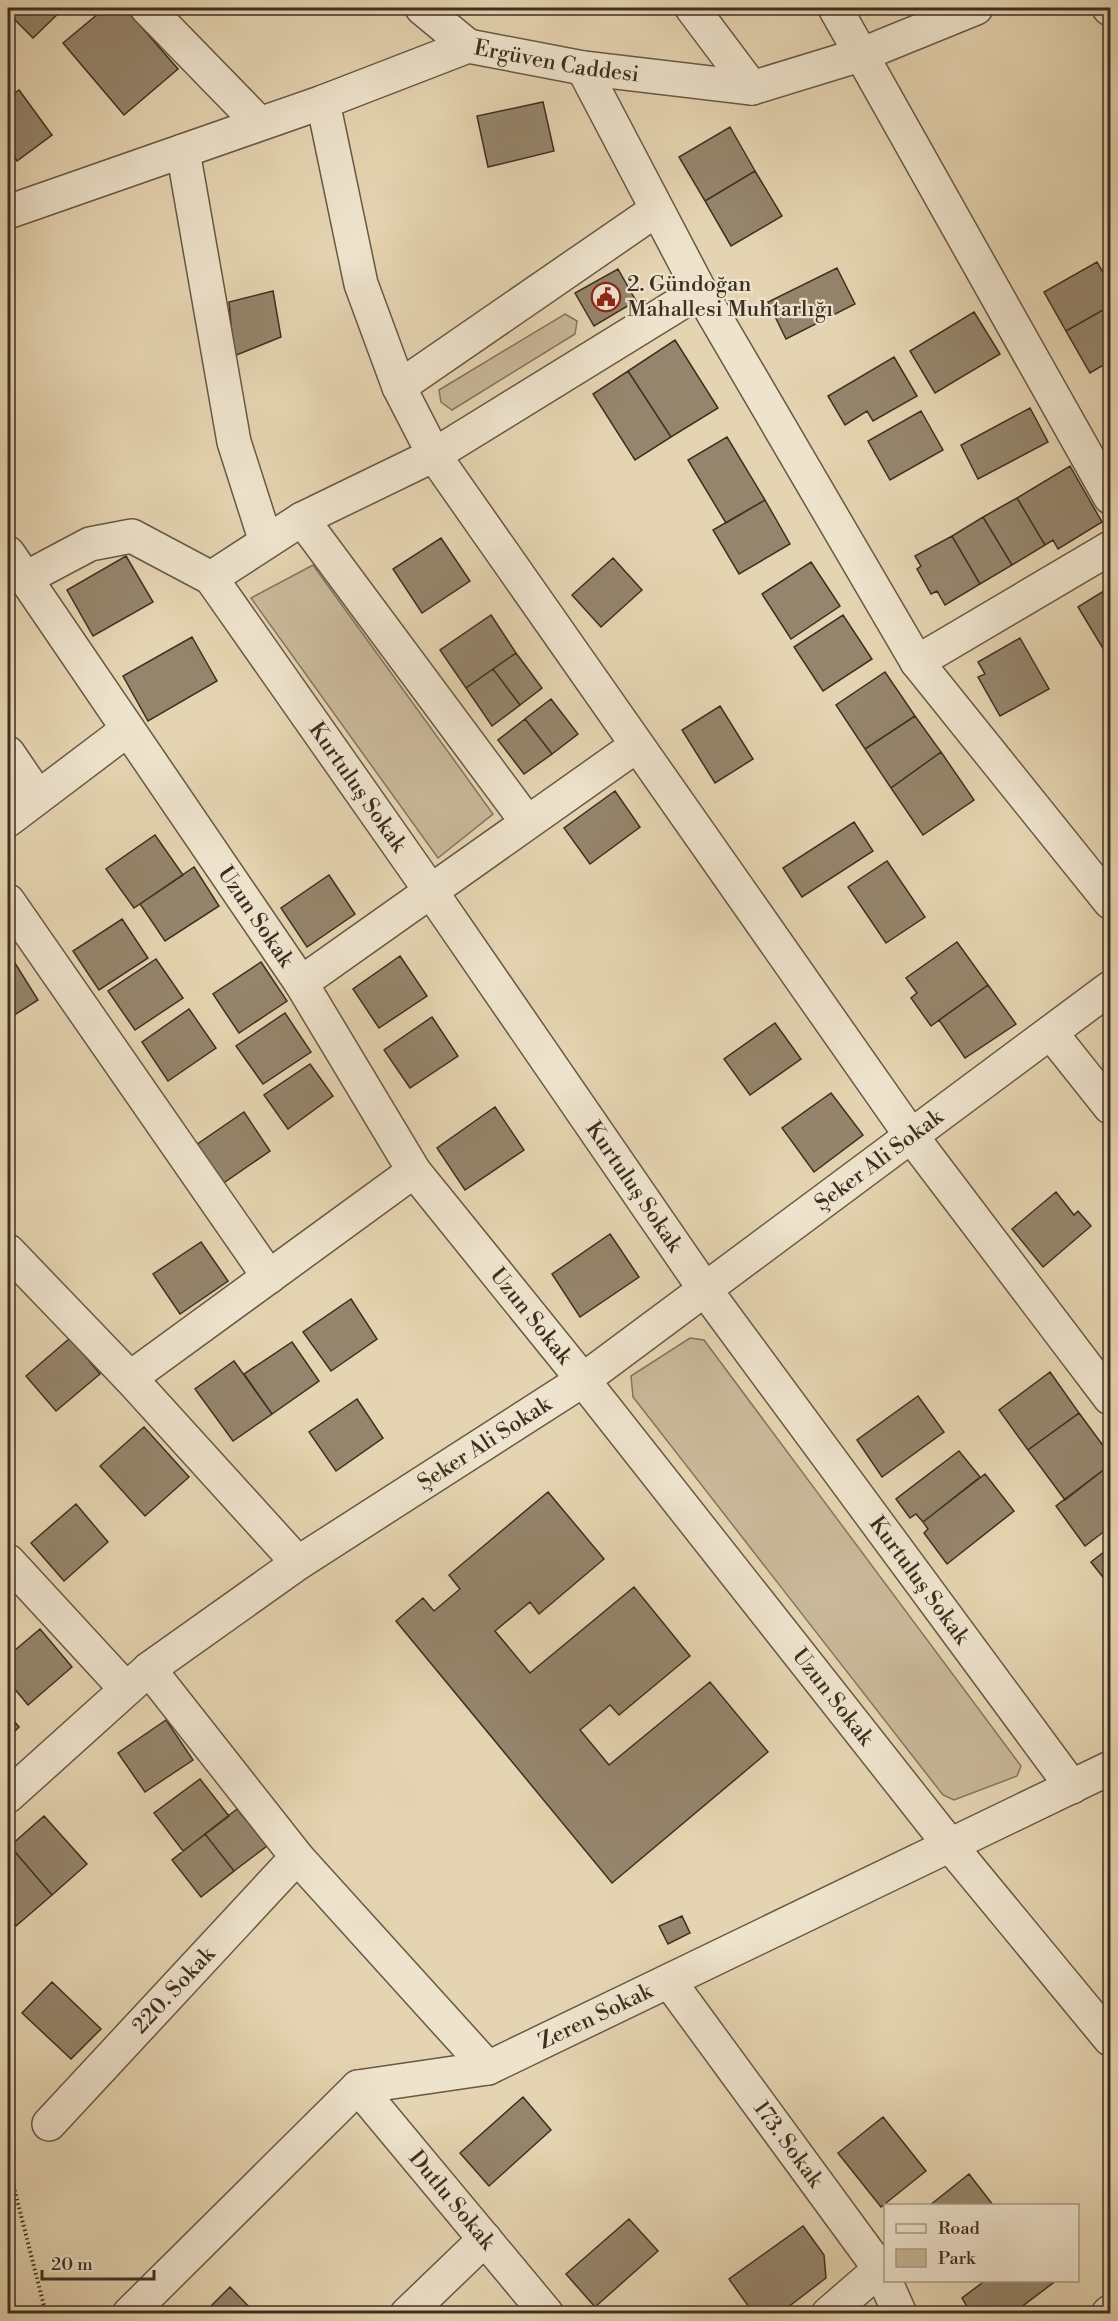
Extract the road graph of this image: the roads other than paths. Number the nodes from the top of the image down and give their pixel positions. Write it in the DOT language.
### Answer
graph roads {
  1 [pos="147,8"];
  2 [pos="692,8"];
  3 [pos="835,8"];
  4 [pos="976,8"];
  5 [pos="438,12"];
  6 [pos="468,46"];
  7 [pos="863,54"];
  8 [pos="582,68"];
  9 [pos="752,88"];
  10 [pos="323,102"];
  11 [pos="259,123"];
  12 [pos="183,151"];
  13 [pos="656,210"];
  14 [pos="8,212"];
  15 [pos="700,291"];
  16 [pos="399,387"];
  17 [pos="434,455"];
  18 [pos="1110,497"];
  19 [pos="302,519"];
  20 [pos="266,542"];
  21 [pos="1110,548"];
  22 [pos="17,565"];
  23 [pos="211,578"];
  24 [pos="917,662"];
  25 [pos="127,729"];
  26 [pos="636,746"];
  27 [pos="8,753"];
  28 [pos="38,797"];
  29 [pos="8,820"];
  30 [pos="527,822"];
  31 [pos="430,890"];
  32 [pos="8,901"];
  33 [pos="1110,902"];
  34 [pos="301,983"];
  35 [pos="1110,988"];
  36 [pos="1051,1034"];
  37 [pos="1110,1107"];
  38 [pos="912,1137"];
  39 [pos="414,1171"];
  40 [pos="8,1251"];
  41 [pos="269,1276"];
  42 [pos="706,1291"];
  43 [pos="130,1378"];
  44 [pos="583,1380"];
  45 [pos="1110,1398"];
  46 [pos="8,1561"];
  47 [pos="298,1563"];
  48 [pos="138,1679"];
  49 [pos="1110,1768"];
  50 [pos="1072,1787"];
  51 [pos="8,1796"];
  52 [pos="949,1844"];
  53 [pos="297,1857"];
  54 [pos="669,1981"];
  55 [pos="1110,2039"];
  56 [pos="488,2068"];
  57 [pos="358,2087"];
  58 [pos="49,2124"];
  59 [pos="485,2239"];
  60 [pos="880,2269"];
  61 [pos="884,2278"];
  62 [pos="886,2282"];
  63 [pos="129,2313"];
  64 [pos="407,2313"];
  65 [pos="547,2313"];
  66 [pos="828,2313"];
  67 [pos="900,2313"];
  1 -- 11 [label="street"];
  2 -- 9 [label="street"];
  3 -- 7 [label="street"];
  4 -- 7 [label="street, Ergüven Caddesi"];
  5 -- 6 [label="street"];
  6 -- 8 [label="street, Ergüven Caddesi"];
  6 -- 10 [label="street, Ergüven Caddesi"];
  7 -- 9 [label="street, Ergüven Caddesi"];
  7 -- 18 [label="street"];
  8 -- 9 [label="street, Ergüven Caddesi"];
  8 -- 13 [label="street"];
  10 -- 11 [label="street, Ergüven Caddesi"];
  10 -- 16 [label="street"];
  11 -- 12 [label="street, Ergüven Caddesi"];
  12 -- 14 [label="street, Ergüven Caddesi"];
  12 -- 20 [label="street"];
  13 -- 15 [label="street"];
  13 -- 16 [label="street"];
  15 -- 17 [label="street"];
  15 -- 24 [label="street"];
  16 -- 17 [label="street"];
  17 -- 19 [label="street"];
  17 -- 26 [label="street"];
  19 -- 20 [label="street"];
  19 -- 30 [label="street"];
  20 -- 23 [label="street"];
  21 -- 24 [label="street"];
  22 -- 23 [label="street"];
  22 -- 25 [label="street, Uzun Sokak"];
  23 -- 31 [label="street, Kurtuluş Sokak"];
  24 -- 33 [label="street"];
  25 -- 28 [label="street"];
  25 -- 34 [label="street, Uzun Sokak"];
  26 -- 30 [label="street"];
  26 -- 38 [label="street"];
  27 -- 28 [label="street"];
  28 -- 29 [label="street"];
  30 -- 31 [label="street"];
  31 -- 34 [label="street"];
  31 -- 42 [label="street, Kurtuluş Sokak"];
  32 -- 41 [label="street"];
  34 -- 39 [label="street, Uzun Sokak"];
  35 -- 36 [label="street, Şeker Ali Sokak"];
  36 -- 37 [label="street"];
  36 -- 38 [label="street, Şeker Ali Sokak"];
  38 -- 42 [label="street, Şeker Ali Sokak"];
  38 -- 45 [label="street"];
  39 -- 41 [label="street"];
  39 -- 44 [label="street, Uzun Sokak"];
  40 -- 43 [label="street"];
  41 -- 43 [label="street"];
  42 -- 44 [label="street, Şeker Ali Sokak"];
  42 -- 50 [label="street, Kurtuluş Sokak"];
  43 -- 47 [label="street"];
  44 -- 47 [label="street, Şeker Ali Sokak"];
  44 -- 52 [label="street, Uzun Sokak"];
  46 -- 48 [label="street"];
  47 -- 48 [label="street, Şeker Ali Sokak"];
  48 -- 51 [label="street, Şeker Ali Sokak"];
  48 -- 53 [label="street"];
  49 -- 50 [label="street, Zeren Sokak"];
  50 -- 52 [label="street, Zeren Sokak"];
  52 -- 54 [label="street, Zeren Sokak"];
  52 -- 55 [label="street, Uzun Sokak"];
  53 -- 56 [label="street"];
  53 -- 58 [label="street, 220. Sokak"];
  54 -- 56 [label="street, Zeren Sokak"];
  54 -- 60 [label="street, 173. Sokak"];
  56 -- 57 [label="street, Zeren Sokak"];
  57 -- 59 [label="street, Dutlu Sokak"];
  57 -- 63 [label="street"];
  59 -- 64 [label="street"];
  59 -- 65 [label="street, Dutlu Sokak"];
  60 -- 61 [label="street, 173. Sokak"];
  60 -- 66 [label="street"];
  62 -- 67 [label="street, 173. Sokak"];
}
